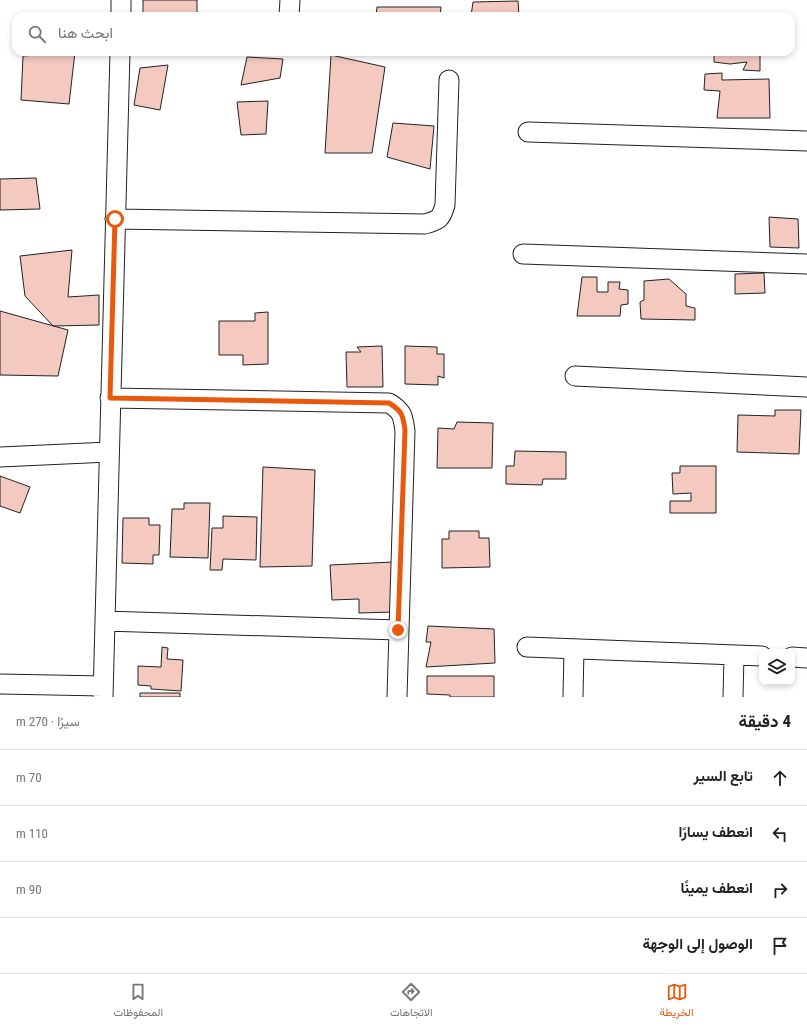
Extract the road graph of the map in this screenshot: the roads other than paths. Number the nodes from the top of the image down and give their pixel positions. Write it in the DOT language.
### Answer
graph roads {
  1 [pos="121,0"];
  2 [pos="290,0"];
  3 [pos="121,12"];
  4 [pos="289,12"];
  5 [pos="120,56"];
  6 [pos="449,80"];
  7 [pos="528,132"];
  8 [pos="807,141"];
  9 [pos="115,219"];
  10 [pos="523,254"];
  11 [pos="807,264"];
  12 [pos="575,376"];
  13 [pos="807,387"];
  14 [pos="110,398"];
  15 [pos="109,452"];
  16 [pos="0,457"];
  17 [pos="105,621"];
  18 [pos="398,630"];
  19 [pos="527,647"];
  20 [pos="574,649"];
  21 [pos="734,655"];
  22 [pos="759,656"];
  23 [pos="795,657"];
  24 [pos="807,658"];
  25 [pos="0,684"];
  26 [pos="103,692"];
  27 [pos="397,697"];
  28 [pos="573,697"];
  29 [pos="733,697"];
  1 -- 3 [label="street"];
  2 -- 4 [label="street"];
  5 -- 9 [label="street"];
  6 -- 9 [label="street"];
  7 -- 8 [label="street"];
  9 -- 14 [label="street"];
  10 -- 11 [label="street"];
  12 -- 13 [label="street"];
  14 -- 15 [label="street"];
  14 -- 18 [label="street"];
  15 -- 16 [label="street"];
  15 -- 17 [label="street"];
  17 -- 18 [label="street"];
  17 -- 26 [label="street"];
  18 -- 27 [label="street"];
  19 -- 20 [label="street"];
  20 -- 21 [label="street"];
  20 -- 28 [label="street"];
  21 -- 22 [label="street"];
  21 -- 29 [label="street"];
  23 -- 24 [label="street"];
  25 -- 26 [label="street"];
}
